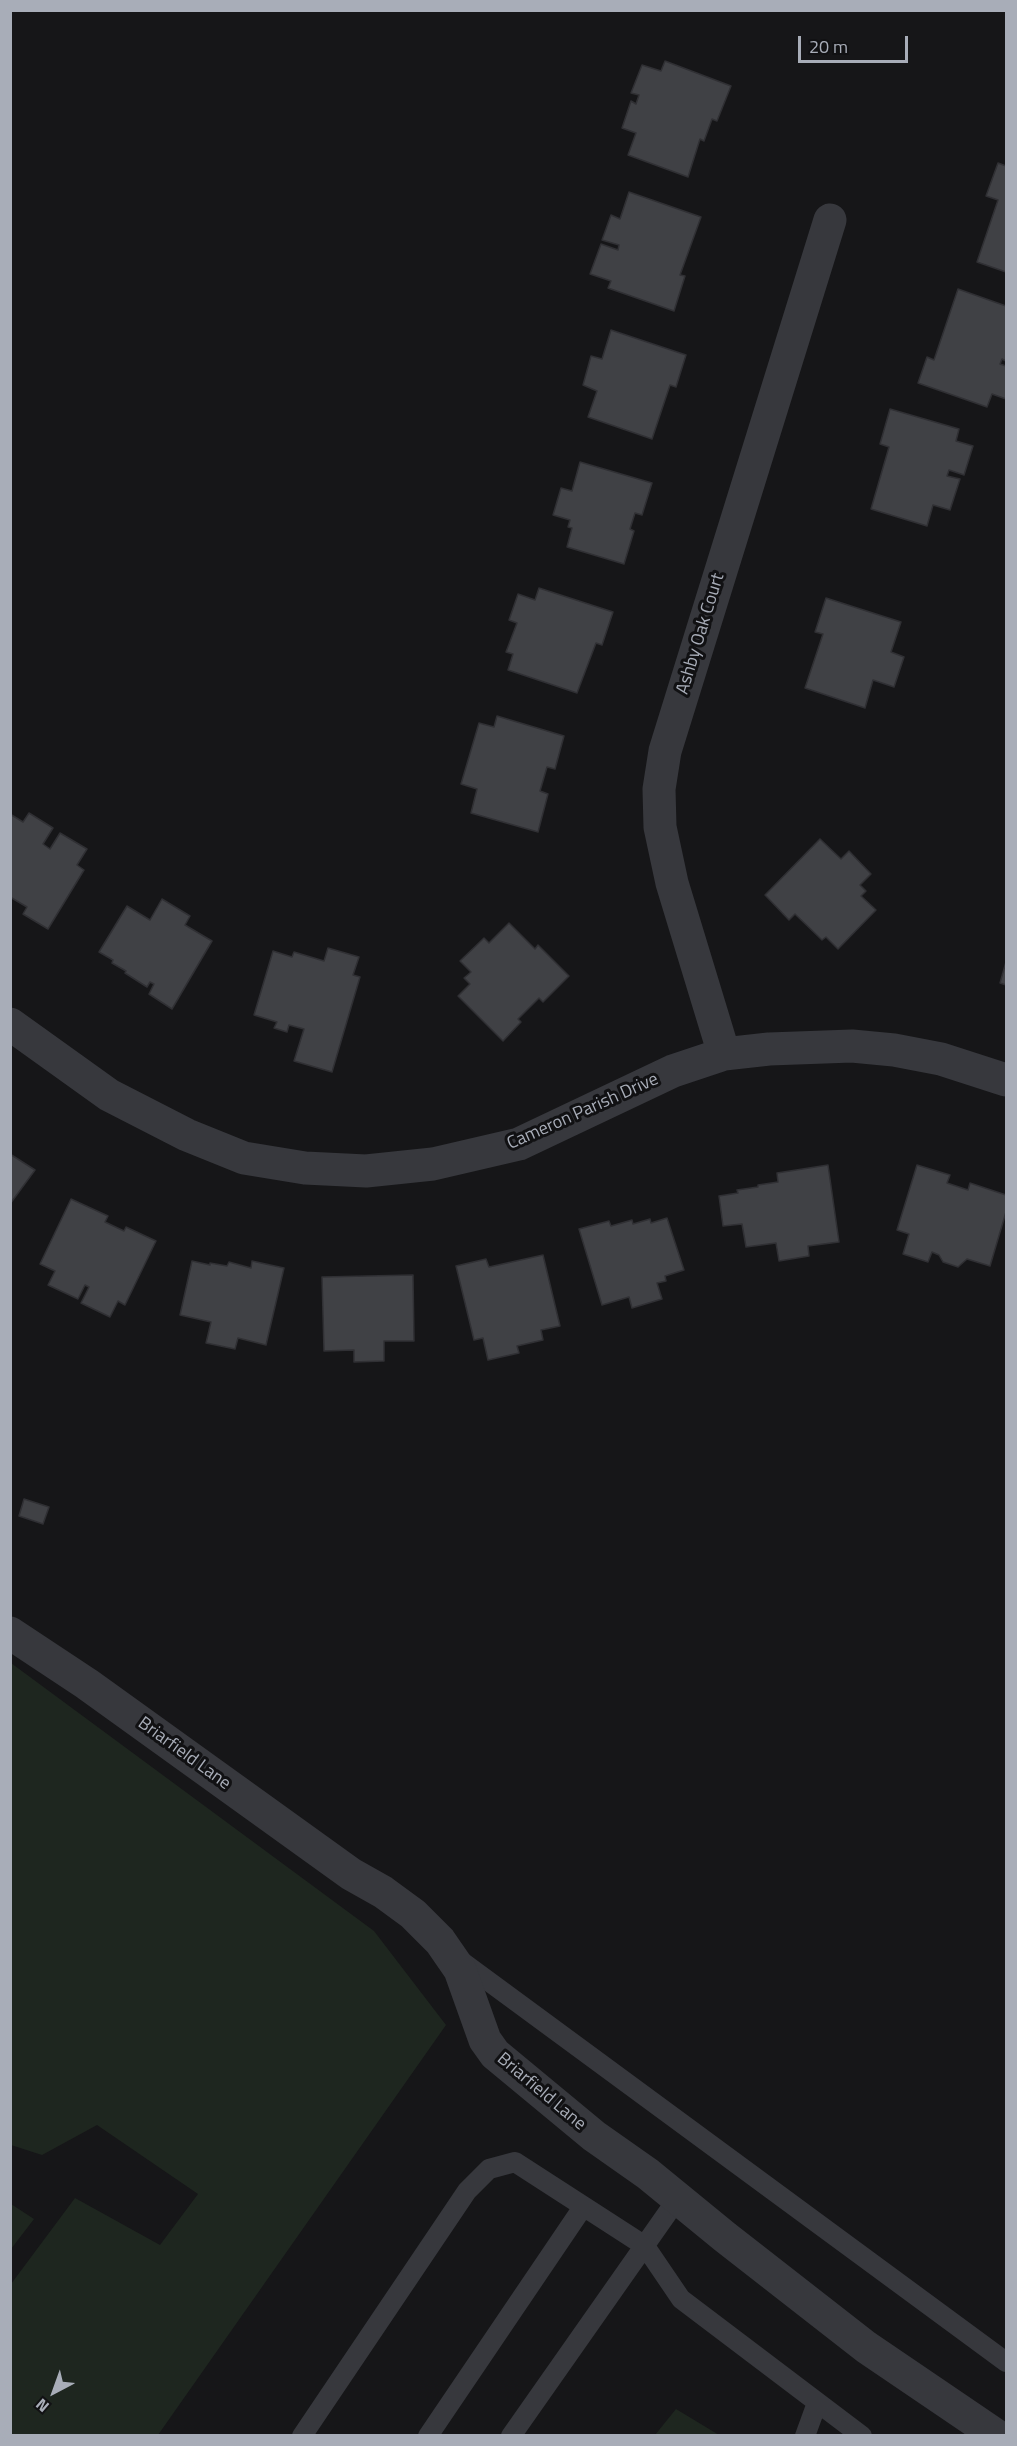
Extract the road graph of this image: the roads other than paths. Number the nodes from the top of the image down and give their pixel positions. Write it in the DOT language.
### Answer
graph roads {
  1 [pos="830,220"];
  2 [pos="10,1024"];
  3 [pos="724,1054"];
  4 [pos="1006,1080"];
  5 [pos="10,1633"];
  6 [pos="445,1949"];
  7 [pos="678,2199"];
  8 [pos="583,2207"];
  9 [pos="645,2246"];
  10 [pos="1006,2362"];
  11 [pos="817,2403"];
  12 [pos="302,2436"];
  13 [pos="429,2436"];
  14 [pos="511,2436"];
  15 [pos="805,2436"];
  16 [pos="862,2436"];
  17 [pos="998,2436"];
  1 -- 3 [label="street, Ashby Oak Court"];
  2 -- 3 [label="street, Cameron Parish Drive"];
  3 -- 4 [label="street, Cameron Parish Drive"];
  5 -- 6 [label="street, Briarfield Lane"];
  6 -- 7 [label="street, Briarfield Lane"];
  6 -- 10 [label="lane"];
  7 -- 9 [label="lane"];
  7 -- 17 [label="street, Briarfield Lane"];
  8 -- 9 [label="lane"];
  8 -- 12 [label="lane"];
  8 -- 13 [label="lane"];
  9 -- 11 [label="lane"];
  9 -- 14 [label="lane"];
  11 -- 15 [label="lane"];
  11 -- 16 [label="lane"];
}
